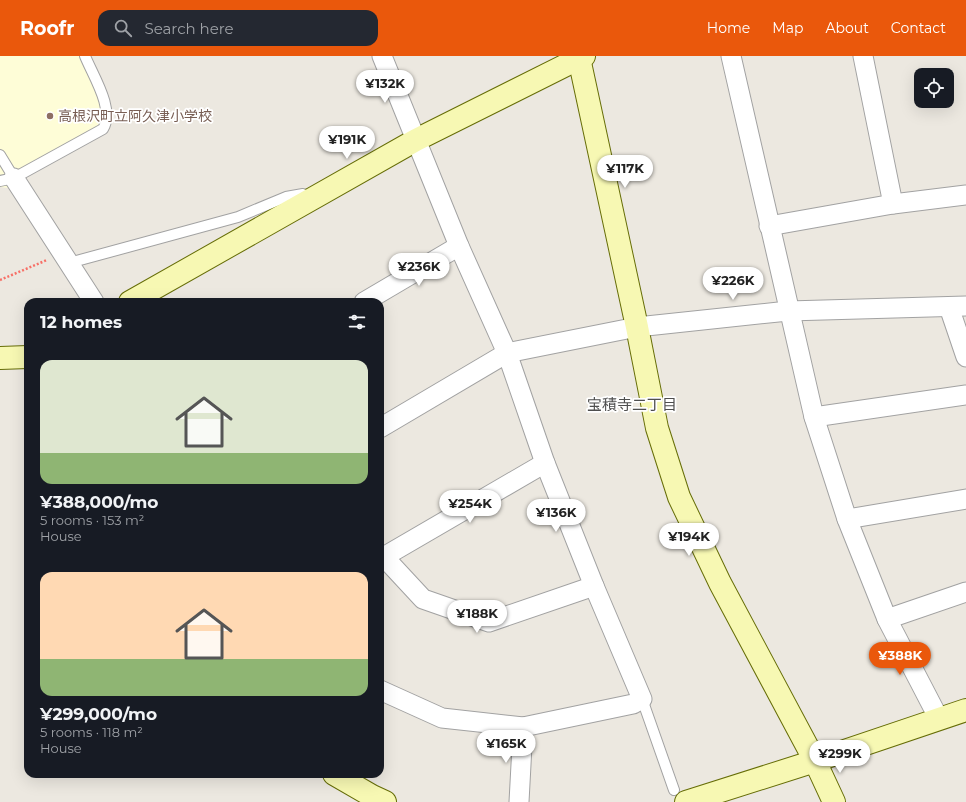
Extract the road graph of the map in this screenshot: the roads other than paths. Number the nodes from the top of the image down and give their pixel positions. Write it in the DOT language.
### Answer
graph roads {
  1 [pos="85,56"];
  2 [pos="382,56"];
  3 [pos="731,56"];
  4 [pos="863,56"];
  5 [pos="582,57"];
  6 [pos="416,140"];
  7 [pos="0,156"];
  8 [pos="7,179"];
  9 [pos="966,195"];
  10 [pos="314,198"];
  11 [pos="892,204"];
  12 [pos="769,226"];
  13 [pos="458,246"];
  14 [pos="66,258"];
  15 [pos="91,298"];
  16 [pos="137,298"];
  17 [pos="371,298"];
  18 [pos="957,306"];
  19 [pos="788,311"];
  20 [pos="637,327"];
  21 [pos="507,352"];
  22 [pos="24,356"];
  23 [pos="966,356"];
  24 [pos="0,358"];
  25 [pos="966,395"];
  26 [pos="814,417"];
  27 [pos="384,426"];
  28 [pos="545,463"];
  29 [pos="966,499"];
  30 [pos="847,519"];
  31 [pos="384,557"];
  32 [pos="384,560"];
  33 [pos="594,586"];
  34 [pos="966,592"];
  35 [pos="887,619"];
  36 [pos="384,692"];
  37 [pos="642,699"];
  38 [pos="966,710"];
  39 [pos="939,719"];
  40 [pos="523,727"];
  41 [pos="814,761"];
  42 [pos="341,778"];
  43 [pos="680,796"];
  44 [pos="386,802"];
  45 [pos="519,802"];
  46 [pos="834,802"];
  1 -- 8 [label="lane"];
  2 -- 6 [label="street"];
  3 -- 12 [label="street"];
  4 -- 11 [label="street"];
  5 -- 6 [label="street"];
  5 -- 20 [label="street"];
  6 -- 10 [label="street"];
  6 -- 13 [label="street"];
  7 -- 8 [label="lane"];
  8 -- 14 [label="street"];
  9 -- 11 [label="street"];
  10 -- 14 [label="lane"];
  10 -- 16 [label="street"];
  11 -- 12 [label="street"];
  12 -- 19 [label="street"];
  13 -- 17 [label="street"];
  13 -- 21 [label="street"];
  14 -- 15 [label="street"];
  18 -- 19 [label="street"];
  18 -- 23 [label="street"];
  19 -- 20 [label="street"];
  19 -- 26 [label="street"];
  20 -- 21 [label="street"];
  20 -- 41 [label="street"];
  21 -- 27 [label="street"];
  21 -- 28 [label="street"];
  22 -- 24 [label="street"];
  25 -- 26 [label="street"];
  26 -- 30 [label="street"];
  28 -- 31 [label="street"];
  28 -- 33 [label="street"];
  29 -- 30 [label="street"];
  30 -- 35 [label="street"];
  32 -- 33 [label="street"];
  33 -- 37 [label="street"];
  34 -- 35 [label="street"];
  35 -- 39 [label="street"];
  36 -- 40 [label="street"];
  37 -- 40 [label="street"];
  37 -- 43 [label="lane"];
  38 -- 39 [label="street"];
  39 -- 41 [label="street"];
  40 -- 45 [label="street"];
  41 -- 43 [label="street"];
  41 -- 46 [label="street"];
  42 -- 44 [label="street"];
}
